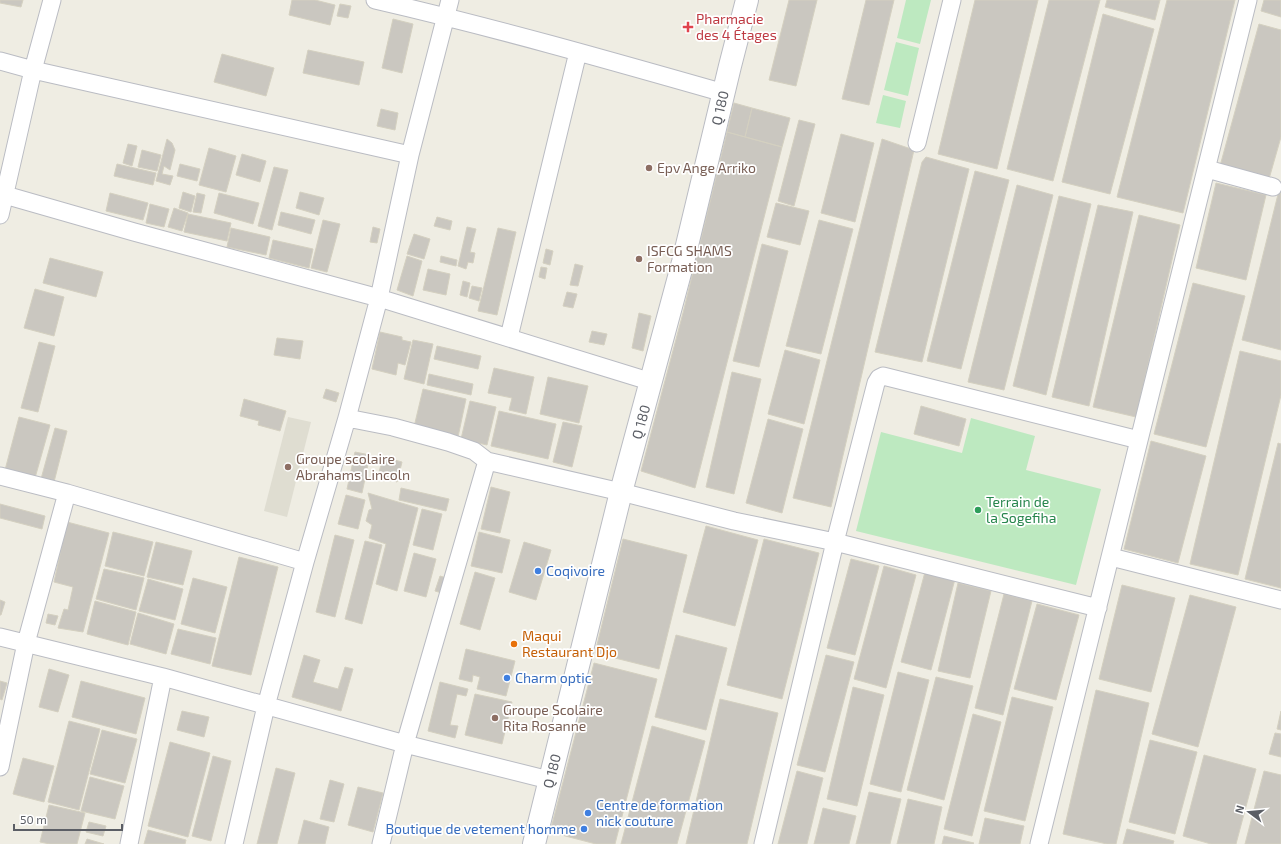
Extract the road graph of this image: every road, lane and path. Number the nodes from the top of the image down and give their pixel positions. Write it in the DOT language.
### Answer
graph roads {
  1 [pos="52,0"];
  2 [pos="375,0"];
  3 [pos="450,0"];
  4 [pos="747,0"];
  5 [pos="952,0"];
  6 [pos="1248,0"];
  7 [pos="447,17"];
  8 [pos="578,52"];
  9 [pos="0,61"];
  10 [pos="33,70"];
  11 [pos="724,93"];
  12 [pos="917,144"];
  13 [pos="410,155"];
  14 [pos="1207,169"];
  15 [pos="1273,187"];
  16 [pos="5,195"];
  17 [pos="0,215"];
  18 [pos="378,298"];
  19 [pos="509,337"];
  20 [pos="652,382"];
  21 [pos="347,418"];
  22 [pos="1139,440"];
  23 [pos="487,461"];
  24 [pos="0,476"];
  25 [pos="621,492"];
  26 [pos="67,493"];
  27 [pos="835,542"];
  28 [pos="1110,557"];
  29 [pos="305,562"];
  30 [pos="1281,600"];
  31 [pos="1098,608"];
  32 [pos="0,637"];
  33 [pos="26,643"];
  34 [pos="163,677"];
  35 [pos="266,706"];
  36 [pos="406,744"];
  37 [pos="0,767"];
  38 [pos="549,780"];
  39 [pos="129,844"];
  40 [pos="234,844"];
  41 [pos="381,844"];
  42 [pos="534,844"];
  43 [pos="763,844"];
  44 [pos="1039,844"];
  1 -- 10 [label="street"];
  2 -- 7 [label="street"];
  3 -- 7 [label="street"];
  4 -- 11 [label="street, Q 180"];
  5 -- 12 [label="street"];
  6 -- 14 [label="street"];
  7 -- 8 [label="street"];
  7 -- 13 [label="street"];
  8 -- 11 [label="street"];
  8 -- 19 [label="street"];
  9 -- 10 [label="street"];
  10 -- 13 [label="street"];
  10 -- 16 [label="street"];
  11 -- 20 [label="street, Q 180"];
  13 -- 18 [label="street"];
  14 -- 15 [label="street"];
  14 -- 22 [label="street"];
  16 -- 17 [label="street"];
  16 -- 18 [label="street"];
  18 -- 19 [label="street"];
  18 -- 21 [label="street"];
  19 -- 20 [label="street"];
  20 -- 25 [label="street, Q 180"];
  21 -- 23 [label="street"];
  21 -- 29 [label="street"];
  22 -- 27 [label="street"];
  22 -- 28 [label="street"];
  23 -- 25 [label="street"];
  23 -- 36 [label="street"];
  24 -- 26 [label="street"];
  25 -- 27 [label="street"];
  25 -- 38 [label="street, Q 180"];
  26 -- 29 [label="street"];
  26 -- 33 [label="street"];
  27 -- 31 [label="street"];
  27 -- 43 [label="street"];
  28 -- 30 [label="street"];
  28 -- 31 [label="street"];
  29 -- 35 [label="street"];
  31 -- 44 [label="street"];
  32 -- 33 [label="street"];
  33 -- 34 [label="street"];
  33 -- 37 [label="street"];
  34 -- 35 [label="street"];
  34 -- 39 [label="street"];
  35 -- 36 [label="street"];
  35 -- 40 [label="street"];
  36 -- 38 [label="street"];
  36 -- 41 [label="street"];
  38 -- 42 [label="street, Q 180"];
}
